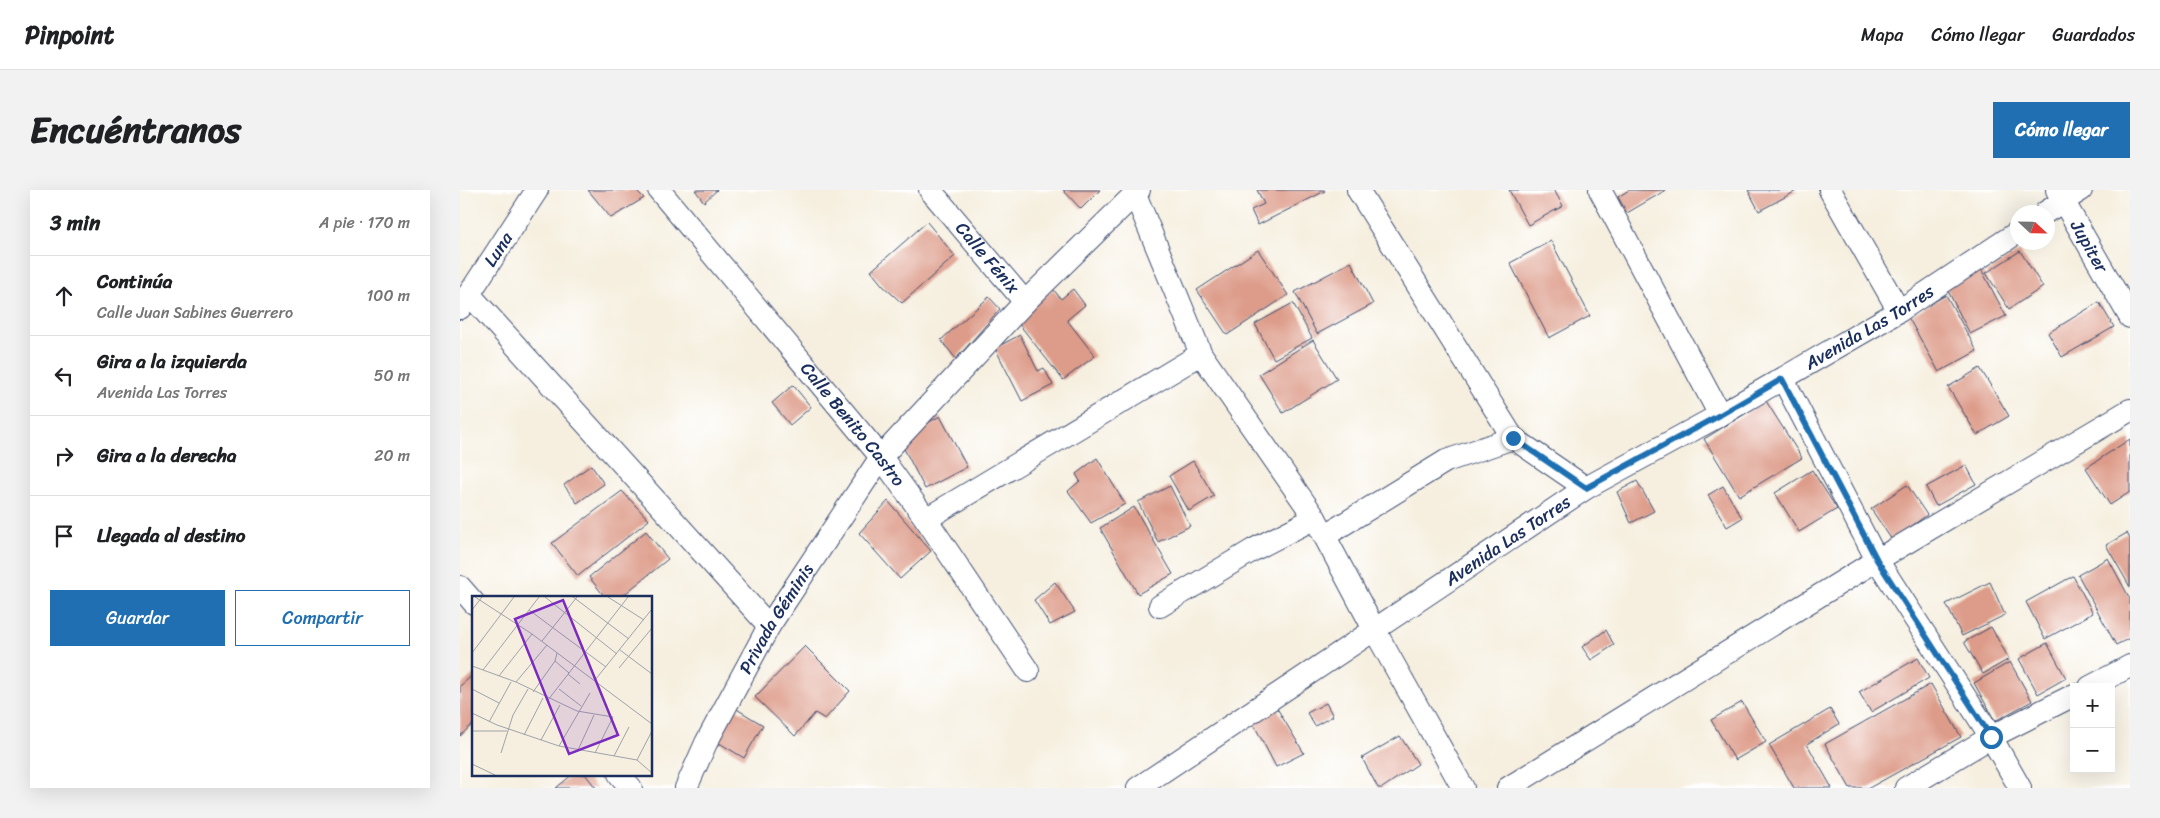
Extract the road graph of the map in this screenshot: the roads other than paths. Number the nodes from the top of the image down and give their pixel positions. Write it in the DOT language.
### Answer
graph roads {
  1 [pos="537,190"];
  2 [pos="659,190"];
  3 [pos="930,190"];
  4 [pos="1358,190"];
  5 [pos="1600,190"];
  6 [pos="1830,190"];
  7 [pos="2081,190"];
  8 [pos="1137,192"];
  9 [pos="2055,202"];
  10 [pos="2010,237"];
  11 [pos="464,301"];
  12 [pos="1025,302"];
  13 [pos="1899,311"];
  14 [pos="2130,317"];
  15 [pos="1201,354"];
  16 [pos="1782,379"];
  17 [pos="2130,410"];
  18 [pos="1720,415"];
  19 [pos="1513,438"];
  20 [pos="881,457"];
  21 [pos="1586,488"];
  22 [pos="926,519"];
  23 [pos="1320,526"];
  24 [pos="1877,560"];
  25 [pos="460,587"];
  26 [pos="472,601"];
  27 [pos="1160,606"];
  28 [pos="769,626"];
  29 [pos="1375,631"];
  30 [pos="2130,666"];
  31 [pos="1028,671"];
  32 [pos="2098,683"];
  33 [pos="2070,697"];
  34 [pos="1991,737"];
  35 [pos="621,776"];
  36 [pos="1142,787"];
  37 [pos="631,788"];
  38 [pos="686,788"];
  39 [pos="1463,788"];
  40 [pos="1508,788"];
  41 [pos="1906,788"];
  42 [pos="2020,788"];
  1 -- 11 [label="street, Luna"];
  2 -- 20 [label="street, Calle Benito Castro"];
  3 -- 12 [label="street, Calle Fénix"];
  4 -- 19 [label="street"];
  5 -- 18 [label="street"];
  6 -- 13 [label="street"];
  7 -- 9 [label="street"];
  8 -- 12 [label="street, Privada Géminis"];
  8 -- 15 [label="street"];
  9 -- 14 [label="street, Jupiter"];
  10 -- 13 [label="street, Avenida Las Torres"];
  11 -- 28 [label="street"];
  12 -- 20 [label="street, Privada Géminis"];
  13 -- 16 [label="street, Avenida Las Torres"];
  15 -- 22 [label="street"];
  15 -- 23 [label="street"];
  16 -- 18 [label="street, Avenida Las Torres"];
  16 -- 24 [label="street"];
  17 -- 24 [label="street"];
  18 -- 21 [label="street, Avenida Las Torres"];
  19 -- 21 [label="street"];
  19 -- 23 [label="street"];
  20 -- 22 [label="street, Calle Benito Castro"];
  20 -- 28 [label="street, Privada Géminis"];
  21 -- 29 [label="street, Avenida Las Torres"];
  22 -- 31 [label="street, Calle Benito Castro"];
  23 -- 27 [label="street"];
  23 -- 29 [label="street"];
  24 -- 34 [label="street"];
  24 -- 40 [label="street"];
  25 -- 26 [label="street"];
  28 -- 38 [label="street, Privada Géminis"];
  29 -- 36 [label="street, Avenida Las Torres"];
  29 -- 39 [label="street"];
  30 -- 32 [label="street"];
  33 -- 34 [label="street"];
  34 -- 41 [label="street"];
  34 -- 42 [label="street"];
  35 -- 37 [label="street"];
}
